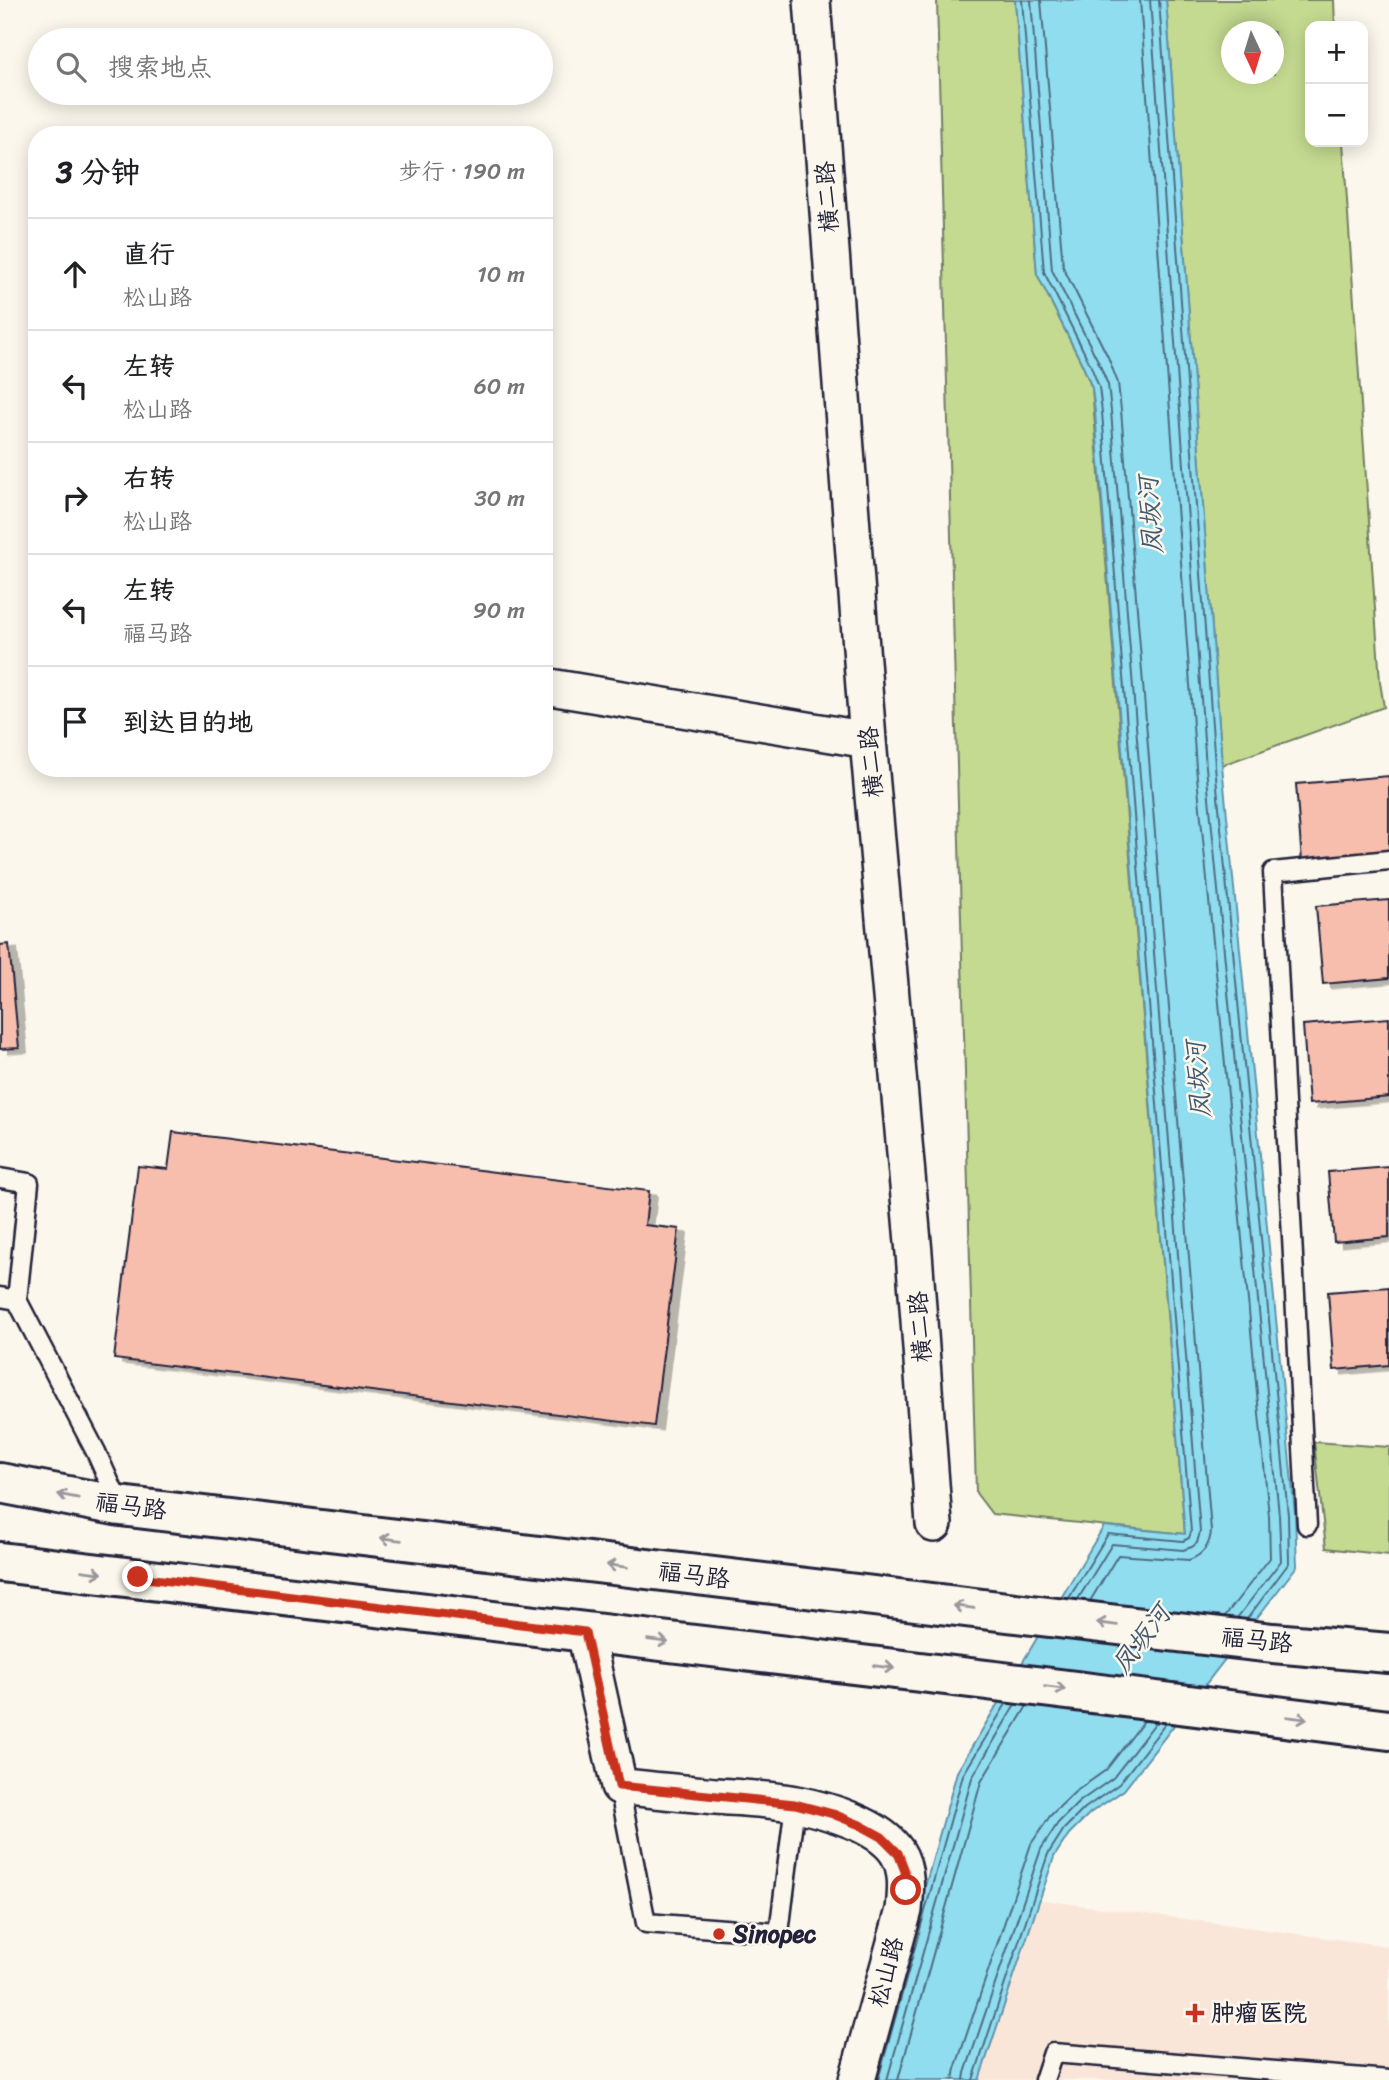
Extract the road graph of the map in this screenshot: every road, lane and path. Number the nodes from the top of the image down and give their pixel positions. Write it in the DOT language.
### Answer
graph roads {
  1 [pos="813,0"];
  2 [pos="553,688"];
  3 [pos="868,740"];
  4 [pos="1389,860"];
  5 [pos="0,1178"];
  6 [pos="8,1298"];
  7 [pos="0,1483"];
  8 [pos="120,1506"];
  9 [pos="934,1524"];
  10 [pos="1307,1525"];
  11 [pos="0,1562"];
  12 [pos="585,1632"];
  13 [pos="1389,1653"];
  14 [pos="1389,1730"];
  15 [pos="619,1786"];
  16 [pos="795,1804"];
  17 [pos="1259,2075"];
  18 [pos="857,2080"];
  19 [pos="1044,2080"];
  20 [pos="1389,2080"];
  1 -- 3 [label="street, 横二路"];
  2 -- 3 [label="street"];
  3 -- 9 [label="street, 横二路"];
  4 -- 10 [label="lane"];
  5 -- 6 [label="lane"];
  6 -- 8 [label="lane"];
  8 -- 7 [label="main road, 福马路, one-way"];
  13 -- 8 [label="main road, 福马路, one-way"];
  11 -- 12 [label="main road, one-way"];
  12 -- 14 [label="main road, one-way"];
  12 -- 15 [label="street"];
  15 -- 16 [label="street, 松山路"];
  15 -- 16 [label="lane"];
  16 -- 18 [label="street, 松山路"];
  17 -- 19 [label="lane"];
  17 -- 20 [label="lane"];
}
